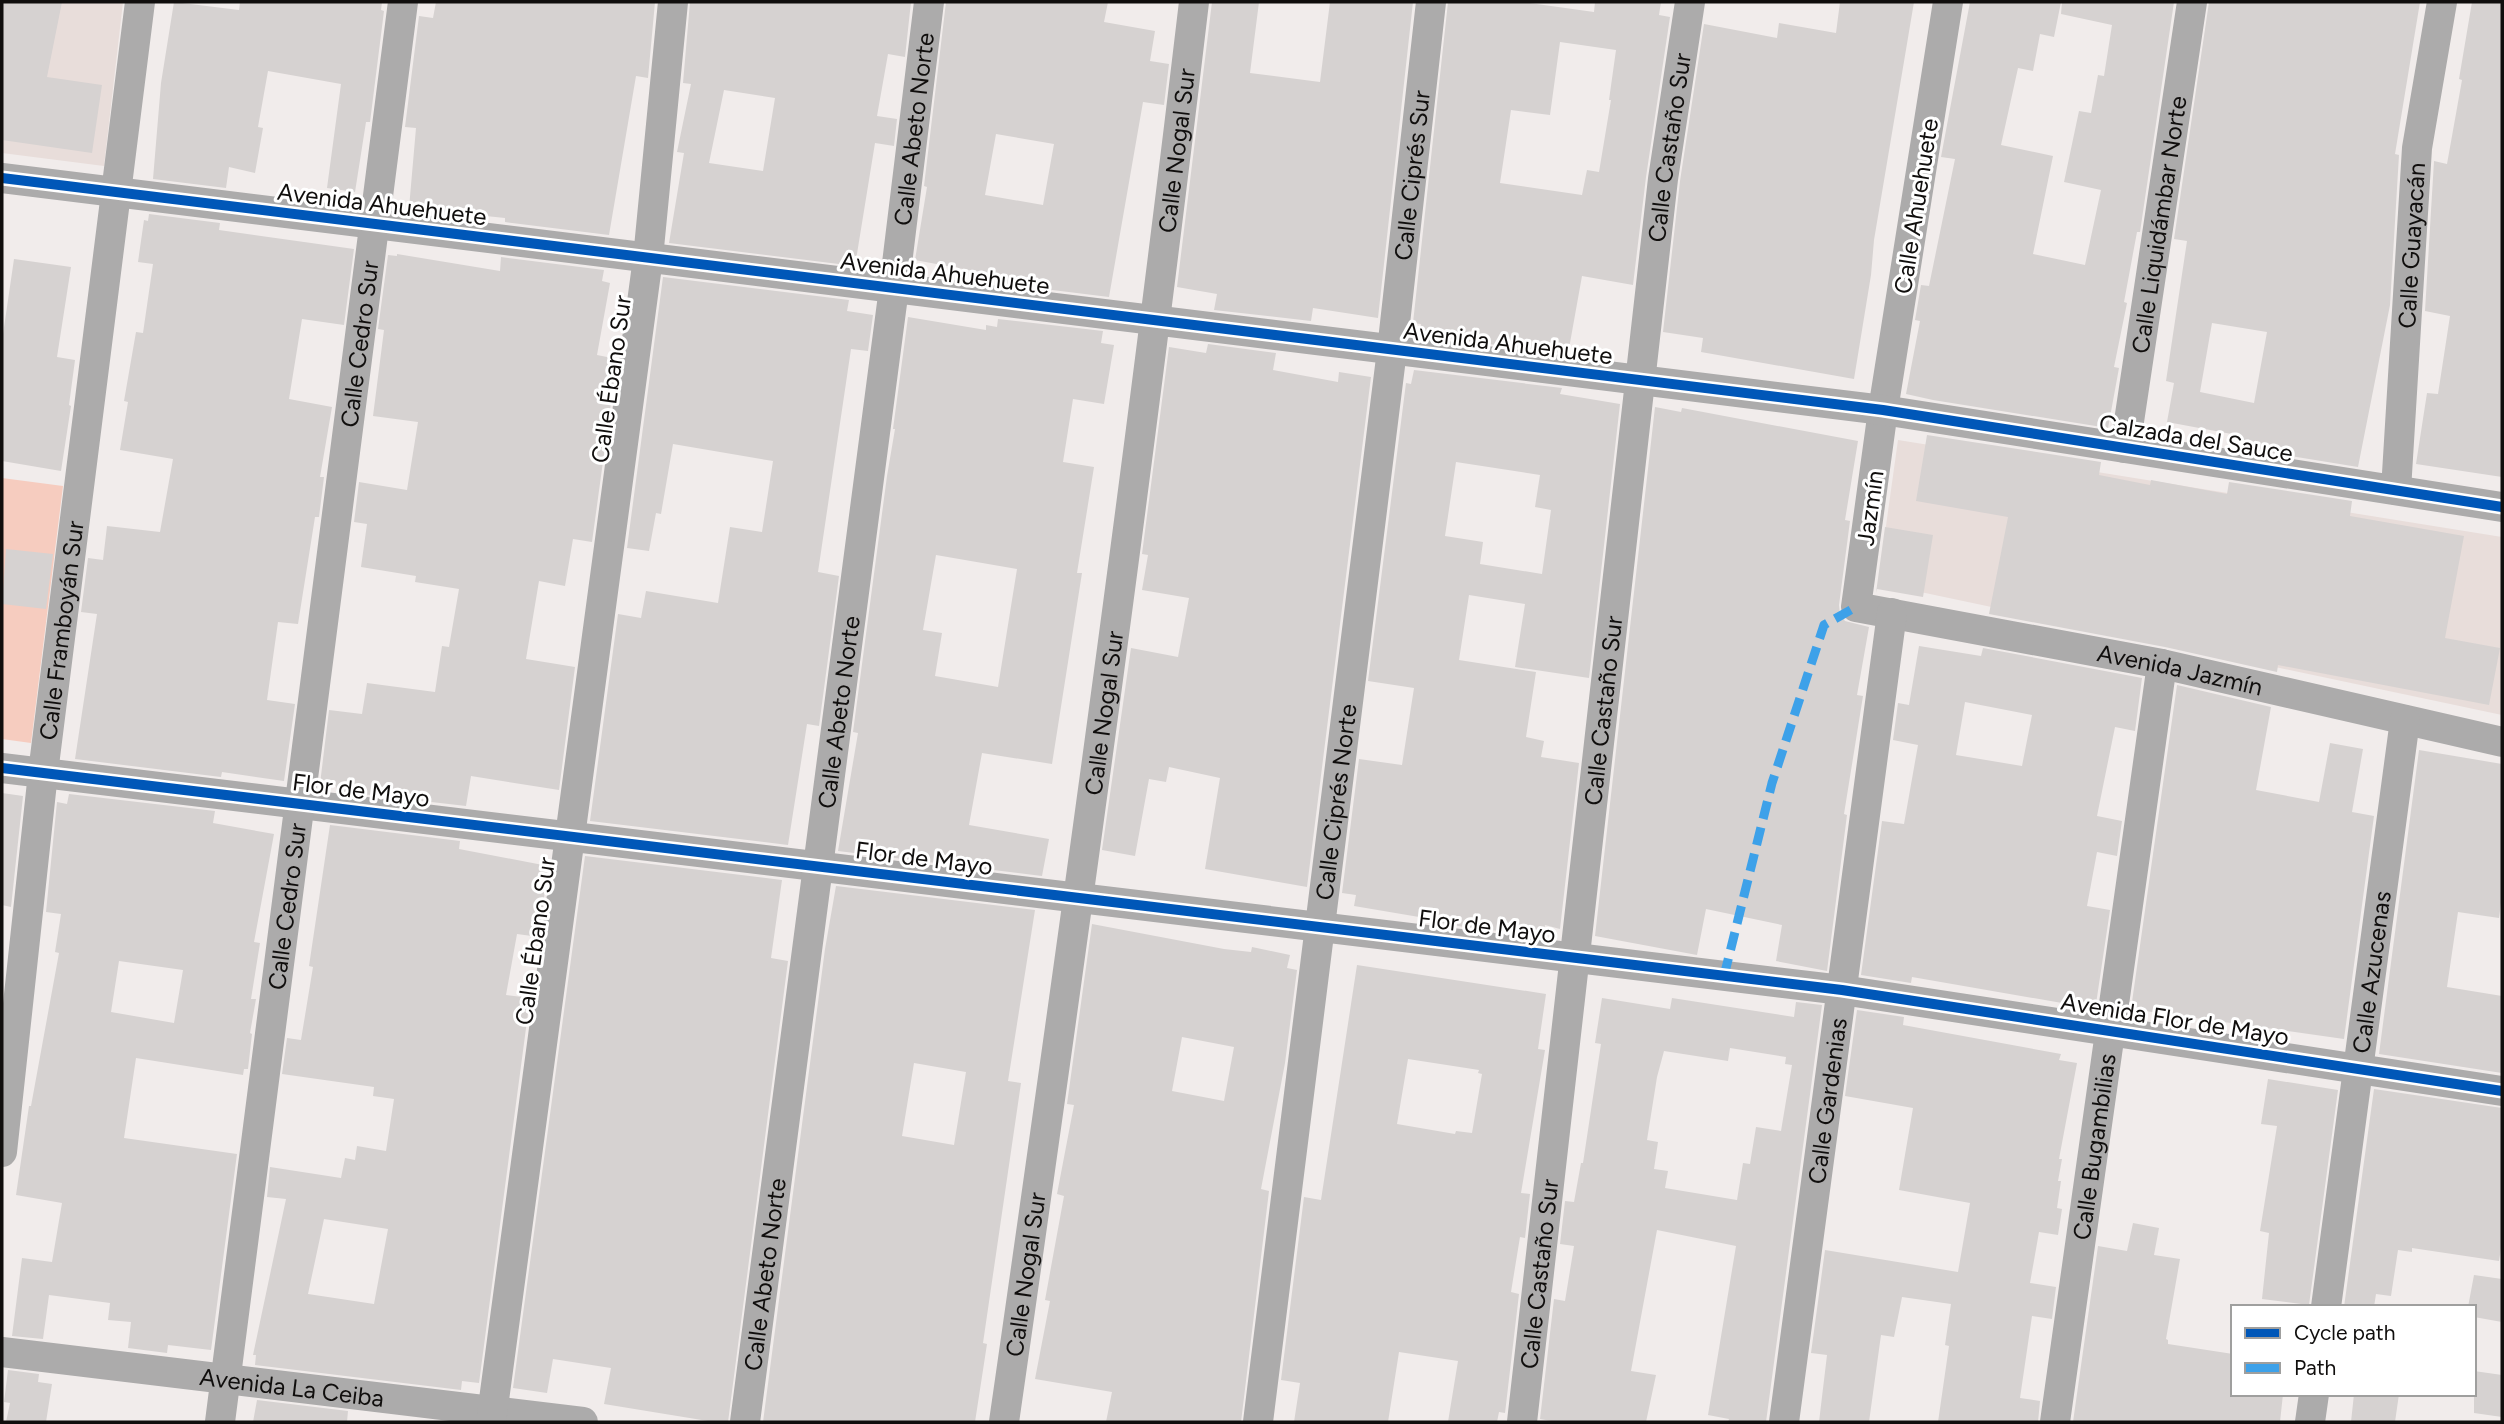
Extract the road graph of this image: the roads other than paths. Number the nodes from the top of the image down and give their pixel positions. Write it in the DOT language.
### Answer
graph roads {
  1 [pos="140,2"];
  2 [pos="403,2"];
  3 [pos="673,2"];
  4 [pos="929,2"];
  5 [pos="1194,2"];
  6 [pos="1431,2"];
  7 [pos="1690,2"];
  8 [pos="1948,2"];
  9 [pos="2192,2"];
  10 [pos="2442,2"];
  11 [pos="2,178"];
  12 [pos="117,192"];
  13 [pos="373,223"];
  14 [pos="649,258"];
  15 [pos="894,288"];
  16 [pos="1156,320"];
  17 [pos="1392,350"];
  18 [pos="1640,380"];
  19 [pos="1883,410"];
  20 [pos="2125,448"];
  21 [pos="2396,490"];
  22 [pos="2502,507"];
  23 [pos="1856,607"];
  24 [pos="1892,613"];
  25 [pos="2162,664"];
  26 [pos="2404,720"];
  27 [pos="2502,742"];
  28 [pos="2,768"];
  29 [pos="43,773"];
  30 [pos="299,804"];
  31 [pos="570,836"];
  32 [pos="819,866"];
  33 [pos="1080,898"];
  34 [pos="1320,927"];
  35 [pos="1575,958"];
  36 [pos="1842,990"];
  37 [pos="2110,1031"];
  38 [pos="2358,1068"];
  39 [pos="2502,1091"];
  40 [pos="2,1152"];
  41 [pos="2326,1305"];
  42 [pos="2,1352"];
  43 [pos="226,1379"];
  44 [pos="2314,1396"];
  45 [pos="491,1417"];
  46 [pos="220,1422"];
  47 [pos="583,1422"];
  48 [pos="745,1422"];
  49 [pos="1004,1422"];
  50 [pos="1258,1422"];
  51 [pos="1522,1422"];
  52 [pos="1784,1422"];
  53 [pos="2055,1422"];
  54 [pos="2310,1422"];
  1 -- 12 [label="street, Calle Framboyán Sur"];
  2 -- 13 [label="street, Calle Cedro Sur"];
  3 -- 14 [label="street, Calle Ébano Sur"];
  4 -- 15 [label="street, Calle Abeto Norte"];
  5 -- 16 [label="street, Calle Nogal Sur"];
  6 -- 17 [label="street, Calle Ciprés Sur"];
  7 -- 18 [label="street, Calle Castaño Sur"];
  8 -- 19 [label="street, Calle Ahuehuete"];
  9 -- 20 [label="street, Calle Liquidámbar Norte"];
  10 -- 21 [label="street, Calle Guayacán"];
  11 -- 12 [label="street, Avenida Ahuehuete"];
  12 -- 13 [label="street, Avenida Ahuehuete"];
  12 -- 29 [label="street, Calle Framboyán Sur"];
  13 -- 14 [label="street, Avenida Ahuehuete"];
  13 -- 30 [label="street, Calle Cedro Sur"];
  14 -- 15 [label="street, Avenida Ahuehuete"];
  14 -- 31 [label="street, Calle Ébano Sur"];
  15 -- 16 [label="street, Avenida Ahuehuete"];
  15 -- 32 [label="street, Calle Abeto Norte"];
  16 -- 17 [label="street, Avenida Ahuehuete"];
  16 -- 33 [label="street, Calle Nogal Sur"];
  17 -- 18 [label="street, Avenida Ahuehuete"];
  17 -- 34 [label="street, Calle Ciprés Norte"];
  18 -- 19 [label="street, Avenida Ahuehuete"];
  18 -- 35 [label="street, Calle Castaño Sur"];
  19 -- 20 [label="street, Calzada del Sauce"];
  19 -- 23 [label="street, Jazmín"];
  20 -- 21 [label="street, Calzada del Sauce"];
  21 -- 22 [label="street, Calzada del Sauce"];
  23 -- 24 [label="street, Avenida Jazmín"];
  24 -- 25 [label="street, Avenida Jazmín"];
  24 -- 36 [label="street, Calle Gardenias"];
  25 -- 26 [label="street, Avenida Jazmín"];
  25 -- 37 [label="street, Calle Bugambilias"];
  26 -- 27 [label="street, Avenida Jazmín"];
  26 -- 38 [label="street, Calle Azucenas"];
  28 -- 29 [label="street, Flor de Mayo"];
  29 -- 30 [label="street, Flor de Mayo"];
  29 -- 40 [label="street, Calle Framboyán Sur"];
  30 -- 31 [label="street, Flor de Mayo"];
  30 -- 43 [label="street, Calle Cedro Sur"];
  31 -- 32 [label="street, Flor de Mayo"];
  31 -- 45 [label="street, Calle Ébano Sur"];
  32 -- 33 [label="street, Flor de Mayo"];
  32 -- 48 [label="street, Calle Abeto Norte"];
  33 -- 34 [label="street, Flor de Mayo"];
  33 -- 49 [label="street, Calle Nogal Sur"];
  34 -- 35 [label="street, Flor de Mayo"];
  34 -- 50 [label="street, Calle Ciprés Norte"];
  35 -- 36 [label="street, Flor de Mayo"];
  35 -- 51 [label="street, Calle Castaño Sur"];
  36 -- 37 [label="street, Avenida Flor de Mayo"];
  36 -- 52 [label="street, Calle Gardenias"];
  37 -- 38 [label="street, Avenida Flor de Mayo"];
  37 -- 53 [label="street, Calle Bugambilias"];
  38 -- 39 [label="street, Avenida Flor de Mayo"];
  38 -- 41 [label="street, Calle Azucenas"];
  42 -- 43 [label="street, Avenida La Ceiba"];
  43 -- 45 [label="street, Avenida La Ceiba"];
  43 -- 46 [label="street, Calle Cedro Sur"];
  44 -- 54 [label="street"];
  45 -- 47 [label="street, Avenida La Ceiba"];
}
